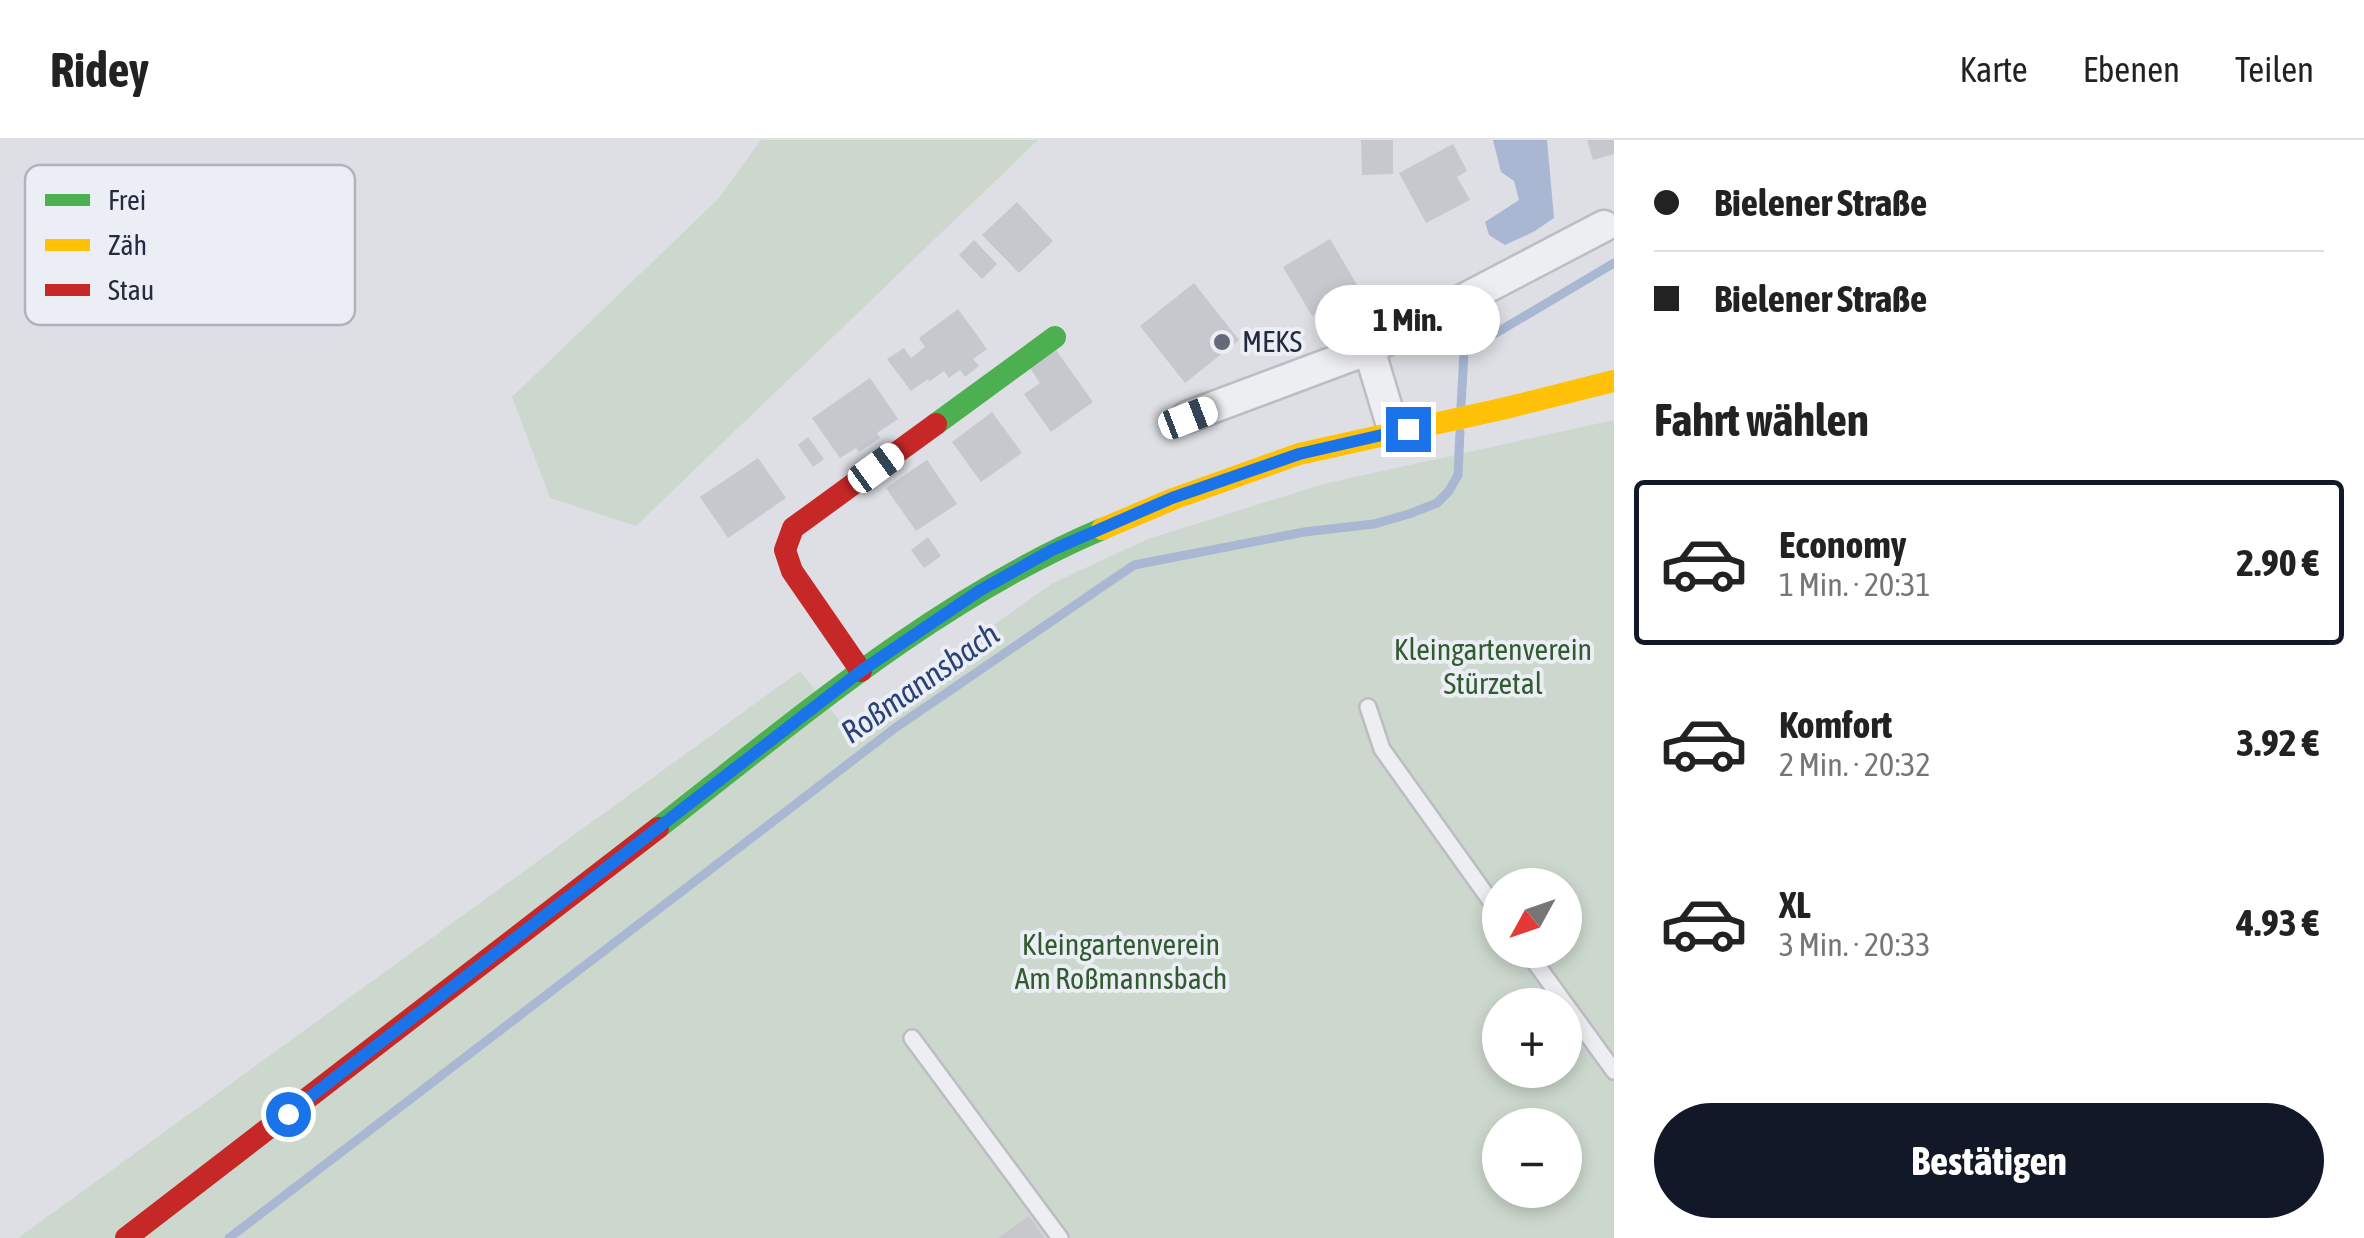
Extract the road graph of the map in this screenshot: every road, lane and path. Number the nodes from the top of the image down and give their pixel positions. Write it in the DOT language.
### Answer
graph roads {
  1 [pos="1604,226"];
  2 [pos="1055,337"];
  3 [pos="1369,349"];
  4 [pos="1614,380"];
  5 [pos="1188,418"];
  6 [pos="1401,430"];
  7 [pos="861,671"];
  8 [pos="1368,706"];
  9 [pos="1482,889"];
  10 [pos="1539,968"];
  11 [pos="912,1038"];
  12 [pos="1614,1071"];
  13 [pos="126,1238"];
  14 [pos="1060,1238"];
  1 -- 3 [label="street"];
  2 -- 7 [label="street"];
  3 -- 5 [label="street"];
  3 -- 6 [label="street"];
  4 -- 6 [label="street"];
  6 -- 7 [label="street"];
  7 -- 13 [label="street"];
  8 -- 9 [label="lane"];
  10 -- 12 [label="lane"];
  11 -- 14 [label="lane"];
}
